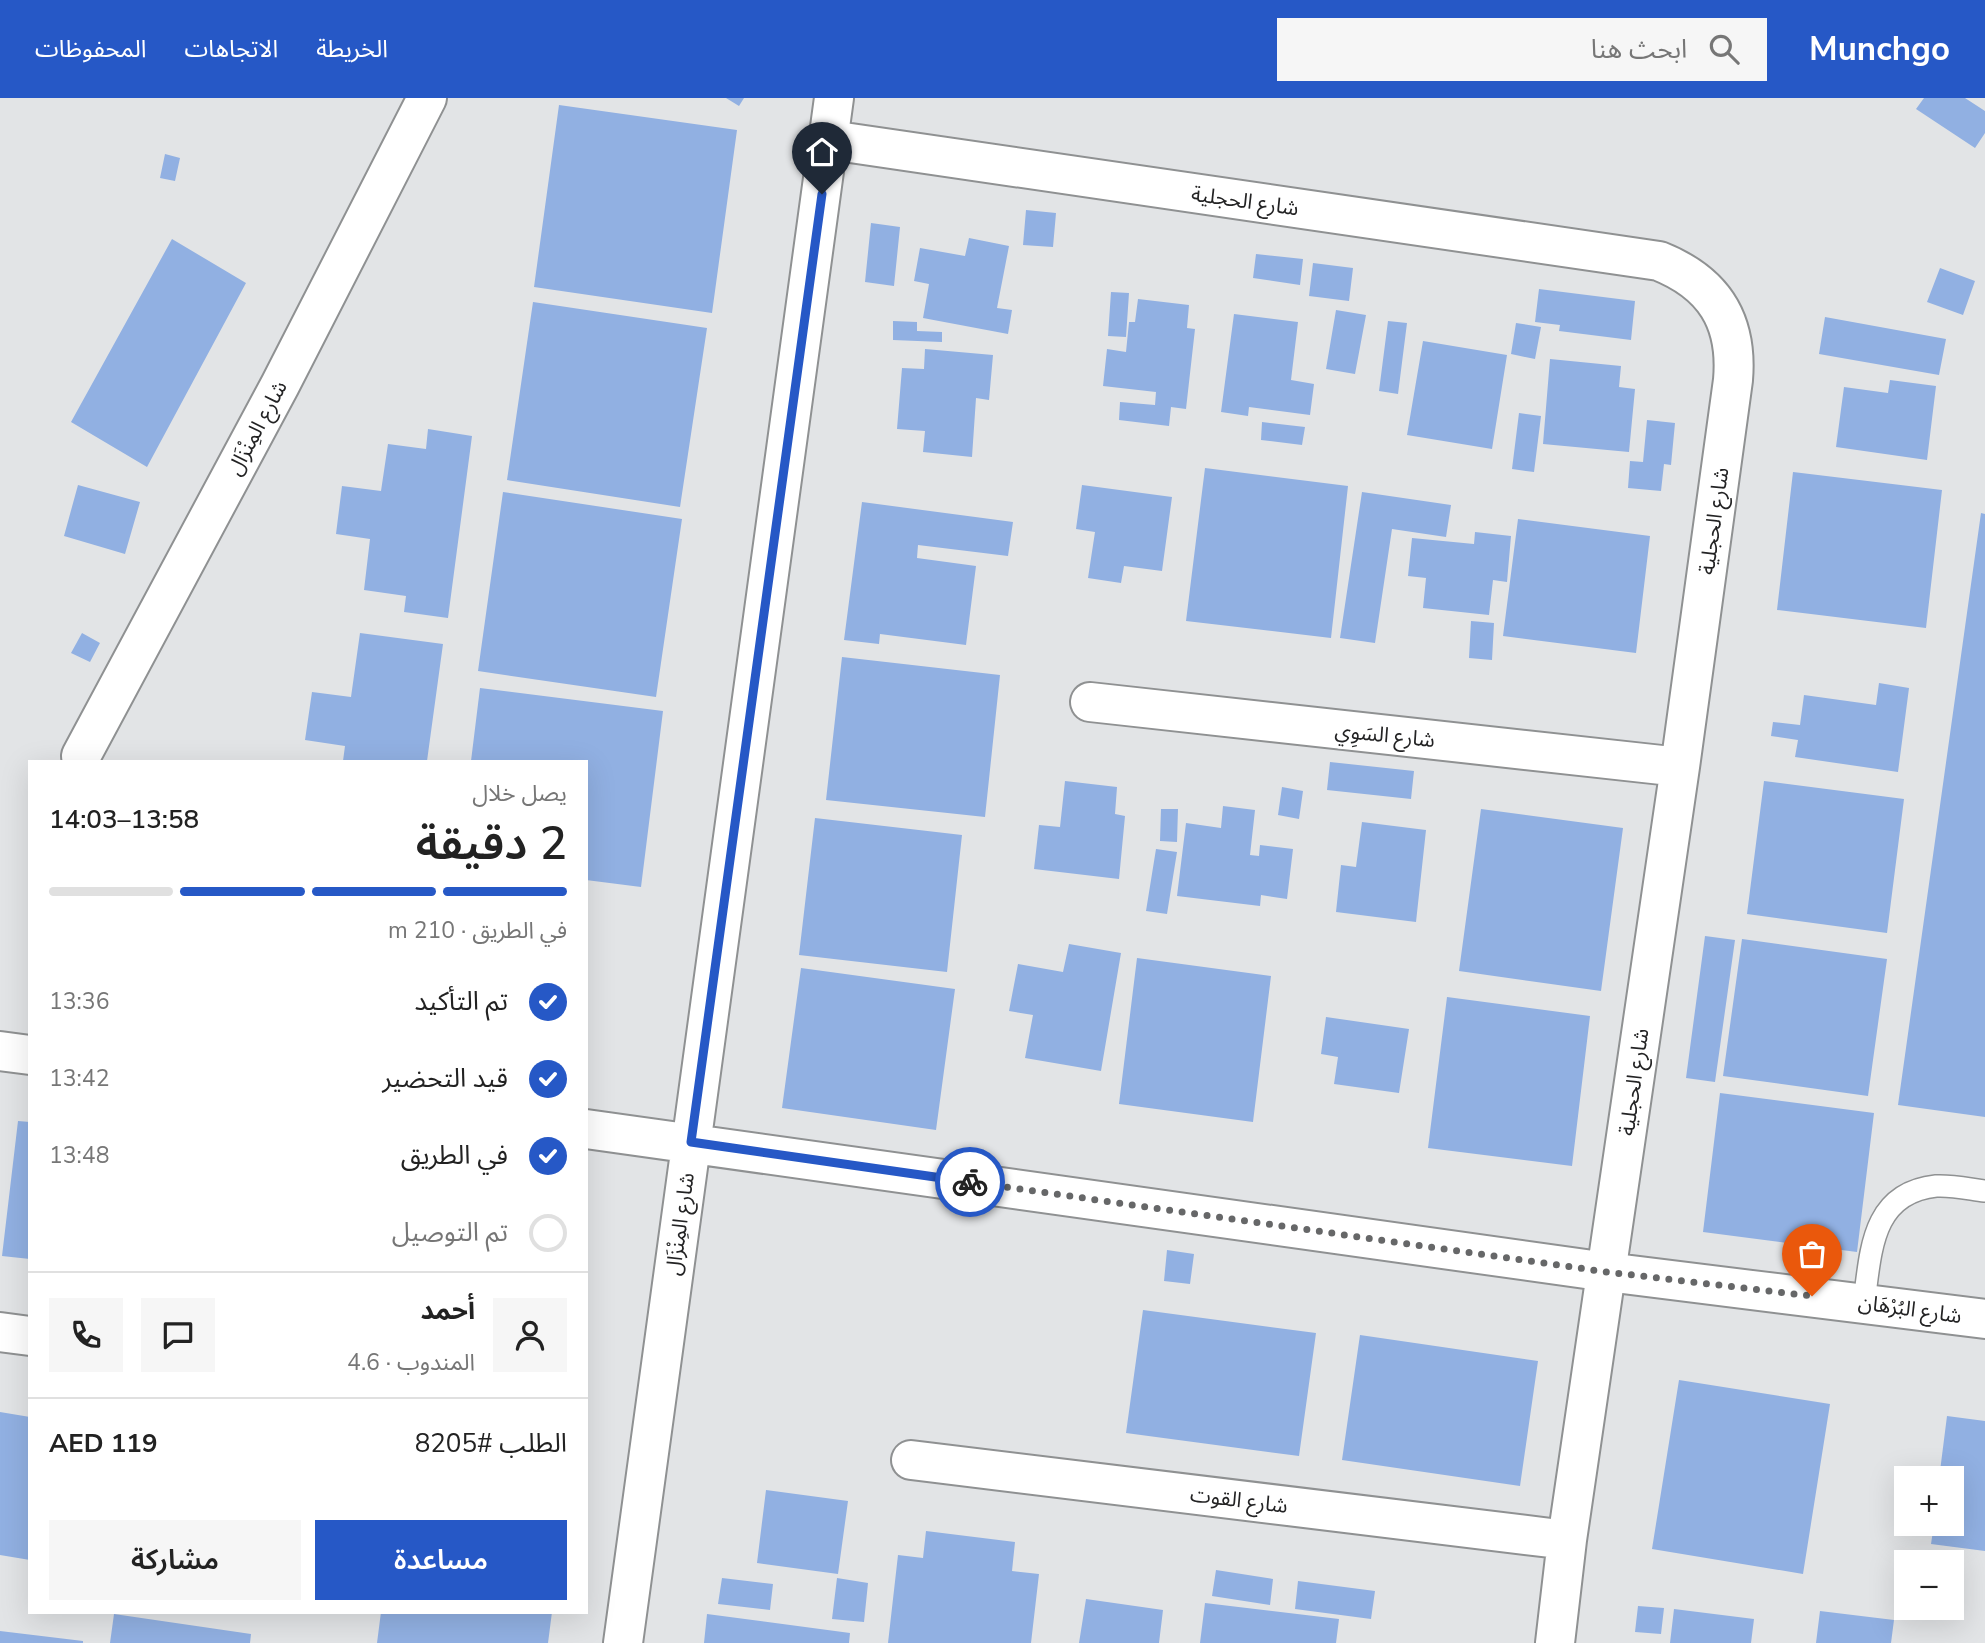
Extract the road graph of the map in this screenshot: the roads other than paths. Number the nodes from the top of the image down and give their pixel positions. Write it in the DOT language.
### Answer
graph roads {
  1 [pos="427,98"];
  2 [pos="834,98"];
  3 [pos="830,140"];
  4 [pos="1090,702"];
  5 [pos="81,756"];
  6 [pos="1680,767"];
  7 [pos="0,1051"];
  8 [pos="28,1055"];
  9 [pos="588,1129"];
  10 [pos="691,1142"];
  11 [pos="1985,1191"];
  12 [pos="1607,1272"];
  13 [pos="1864,1302"];
  14 [pos="1985,1319"];
  15 [pos="0,1332"];
  16 [pos="28,1336"];
  17 [pos="911,1460"];
  18 [pos="1567,1540"];
  19 [pos="623,1643"];
  20 [pos="1555,1643"];
  1 -- 5 [label="street, شارع المِنْزَال"];
  2 -- 3 [label="street, شارع المِنْزَال"];
  3 -- 6 [label="street, شارع الحجلية"];
  3 -- 10 [label="street, شارع المِنْزَال"];
  4 -- 6 [label="street, شارع السَوِي"];
  6 -- 12 [label="street, شارع الحجلية"];
  7 -- 8 [label="street"];
  9 -- 10 [label="street, شارع البُرْهَان"];
  10 -- 12 [label="street, شارع البُرْهَان"];
  10 -- 19 [label="street, شارع المِنْزَال"];
  11 -- 13 [label="lane"];
  12 -- 13 [label="street, شارع البُرْهَان"];
  12 -- 18 [label="street, شارع الحجلية"];
  13 -- 14 [label="street, شارع البُرْهَان"];
  15 -- 16 [label="street"];
  17 -- 18 [label="street, شارع القوت"];
  18 -- 20 [label="street, شارع الحجلية"];
}
